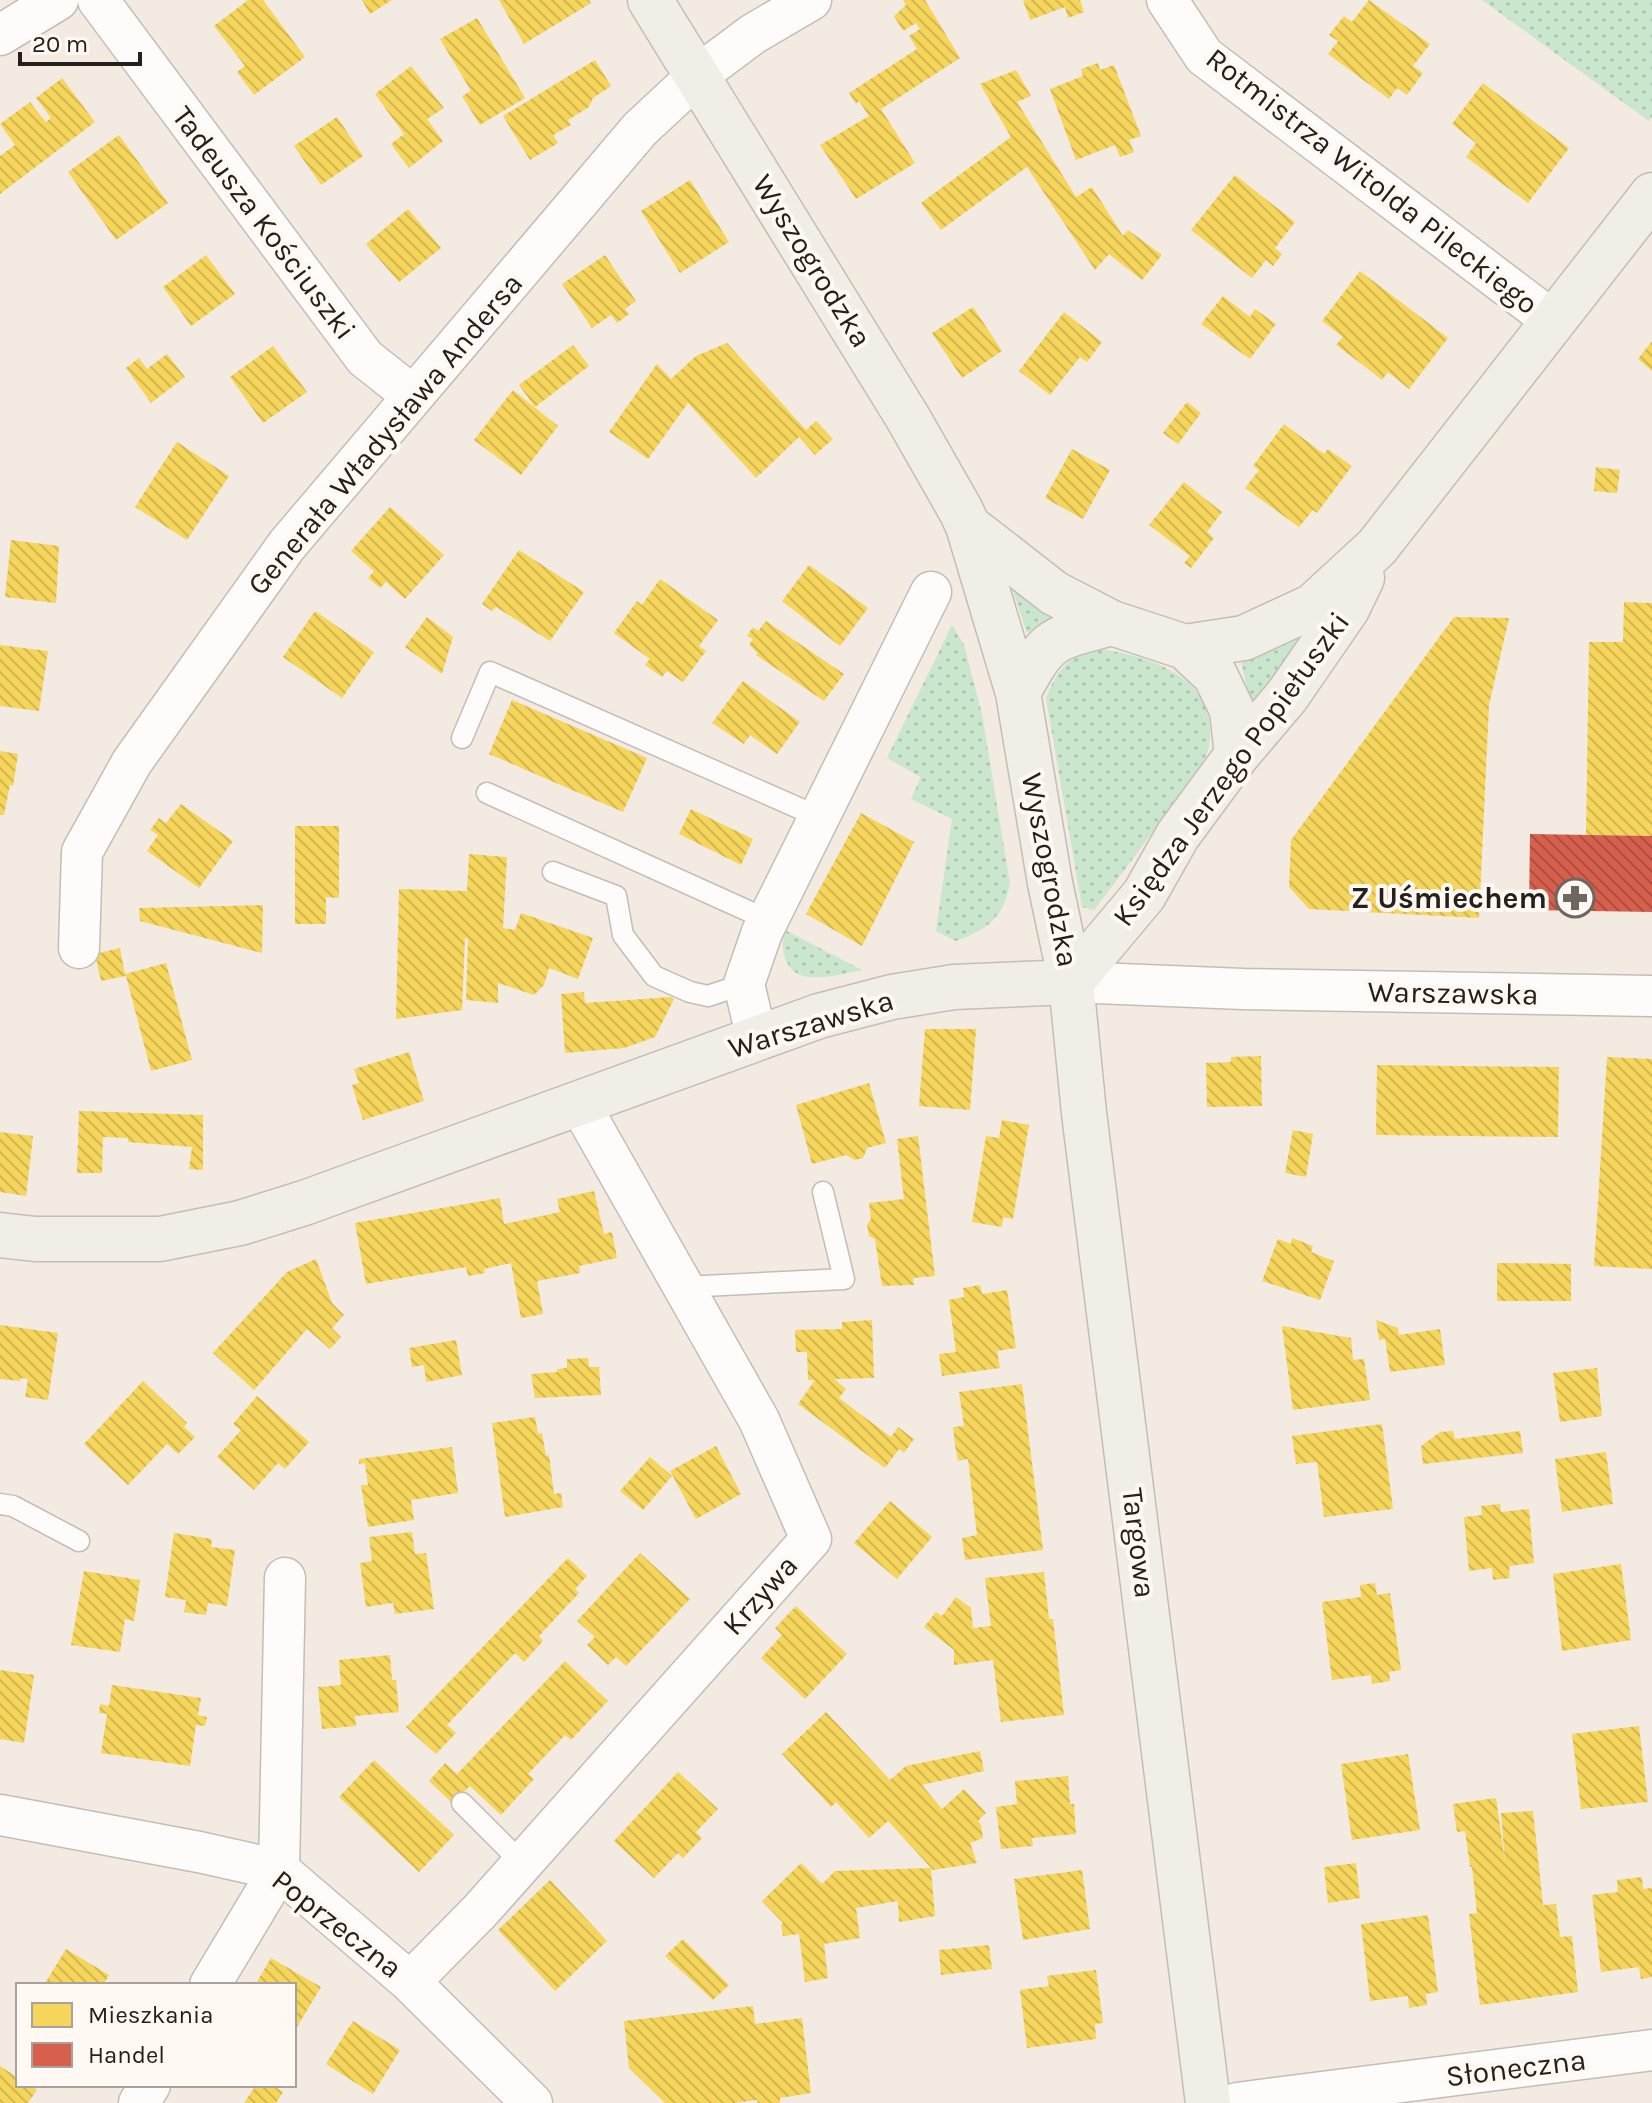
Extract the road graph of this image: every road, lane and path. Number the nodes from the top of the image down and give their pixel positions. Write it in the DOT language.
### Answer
graph roads {
  1 [pos="58,0"];
  2 [pos="98,0"];
  3 [pos="650,0"];
  4 [pos="811,0"];
  5 [pos="1167,0"];
  6 [pos="0,35"];
  7 [pos="698,75"];
  8 [pos="1646,214"];
  9 [pos="1553,321"];
  10 [pos="413,396"];
  11 [pos="968,526"];
  12 [pos="1377,547"];
  13 [pos="931,592"];
  14 [pos="1112,623"];
  15 [pos="1185,647"];
  16 [pos="1018,693"];
  17 [pos="462,738"];
  18 [pos="1237,755"];
  19 [pos="487,793"];
  20 [pos="819,817"];
  21 [pos="553,872"];
  22 [pos="768,920"];
  23 [pos="79,948"];
  24 [pos="1071,982"];
  25 [pos="744,984"];
  26 [pos="1652,996"];
  27 [pos="757,1039"];
  28 [pos="579,1103"];
  29 [pos="823,1192"];
  30 [pos="0,1235"];
  31 [pos="683,1287"];
  32 [pos="0,1504"];
  33 [pos="79,1541"];
  34 [pos="285,1578"];
  35 [pos="462,1803"];
  36 [pos="0,1815"];
  37 [pos="522,1863"];
  38 [pos="279,1870"];
  39 [pos="410,1982"];
  40 [pos="211,1983"];
  41 [pos="1652,2050"];
  42 [pos="1321,2098"];
  43 [pos="532,2103"];
  44 [pos="1208,2103"];
  45 [pos="1237,2103"];
  1 -- 6 [label="street"];
  2 -- 10 [label="street, Tadeusza Kościuszki"];
  3 -- 7 [label="main road, Wyszogrodzka"];
  4 -- 7 [label="street, Generała Władysława Andersa"];
  5 -- 9 [label="street, Rotmistrza Witolda Pileckiego"];
  7 -- 10 [label="street, Generała Władysława Andersa"];
  7 -- 11 [label="main road, Wyszogrodzka"];
  8 -- 9 [label="main road, Księdza Jerzego Popiełuszki"];
  9 -- 12 [label="main road, Księdza Jerzego Popiełuszki"];
  10 -- 23 [label="street, Generała Władysława Andersa"];
  11 -- 14 [label="main road, Wyszogrodzka"];
  11 -- 16 [label="main road, Wyszogrodzka"];
  12 -- 15 [label="main road, Księdza Jerzego Popiełuszki"];
  12 -- 18 [label="main road, Księdza Jerzego Popiełuszki"];
  13 -- 20 [label="street"];
  14 -- 15 [label="main road, Wyszogrodzka"];
  14 -- 16 [label="main road"];
  15 -- 18 [label="main road"];
  16 -- 24 [label="main road, Wyszogrodzka"];
  17 -- 20 [label="lane"];
  18 -- 24 [label="main road, Księdza Jerzego Popiełuszki"];
  19 -- 22 [label="lane"];
  20 -- 22 [label="street"];
  21 -- 25 [label="lane"];
  22 -- 25 [label="street"];
  24 -- 26 [label="street, Warszawska"];
  24 -- 27 [label="main road, Warszawska"];
  24 -- 44 [label="main road, Targowa"];
  25 -- 27 [label="street"];
  27 -- 28 [label="main road, Warszawska"];
  28 -- 30 [label="main road, Warszawska"];
  28 -- 31 [label="street, Krzywa"];
  29 -- 31 [label="lane"];
  31 -- 37 [label="street, Krzywa"];
  32 -- 33 [label="lane"];
  34 -- 38 [label="street"];
  35 -- 37 [label="lane"];
  36 -- 38 [label="street, Poprzeczna"];
  37 -- 39 [label="street, Krzywa"];
  38 -- 39 [label="street, Poprzeczna"];
  38 -- 40 [label="street"];
  39 -- 43 [label="street, Poprzeczna"];
  41 -- 42 [label="street, Słoneczna"];
  42 -- 45 [label="street, Słoneczna"];
}
